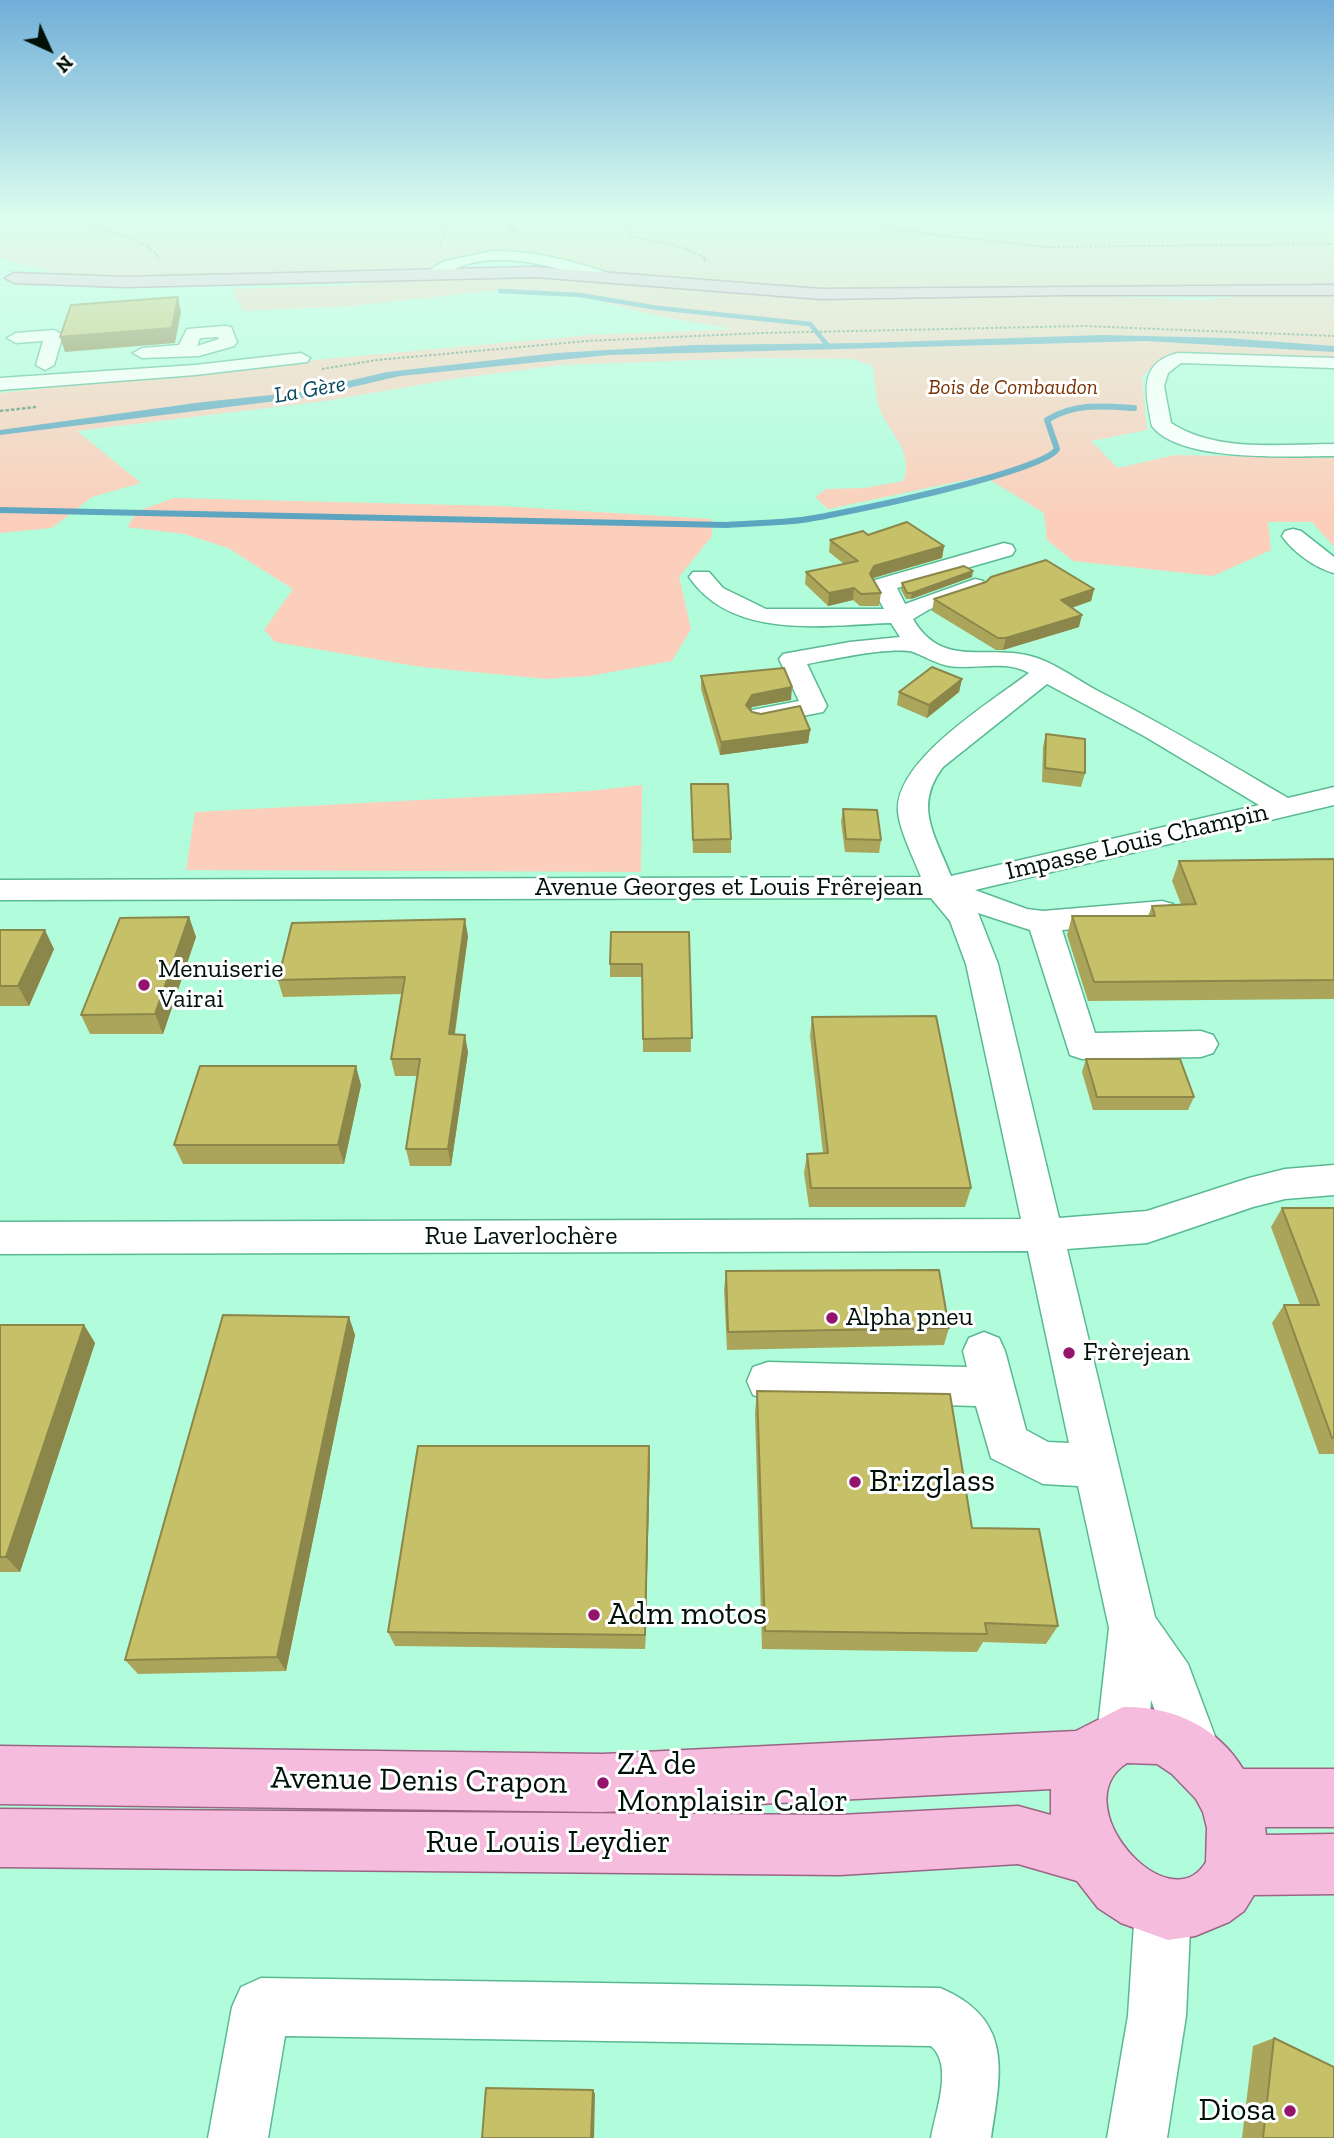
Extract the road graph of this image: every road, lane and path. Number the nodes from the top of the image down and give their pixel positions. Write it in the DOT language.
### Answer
graph roads {
  1 [pos="1334,336"];
  2 [pos="16,338"];
  3 [pos="186,350"];
  4 [pos="120,355"];
  5 [pos="47,358"];
  6 [pos="301,358"];
  7 [pos="3,361"];
  8 [pos="1334,363"];
  9 [pos="322,369"];
  10 [pos="79,380"];
  11 [pos="0,384"];
  12 [pos="40,407"];
  13 [pos="0,411"];
  14 [pos="1334,450"];
  15 [pos="1293,536"];
  16 [pos="1004,550"];
  17 [pos="1334,566"];
  18 [pos="701,577"];
  19 [pos="975,586"];
  20 [pos="901,616"];
  21 [pos="918,643"];
  22 [pos="1045,673"];
  23 [pos="761,716"];
  24 [pos="1334,796"];
  25 [pos="1285,808"];
  26 [pos="940,888"];
  27 [pos="0,890"];
  28 [pos="1162,911"];
  29 [pos="1043,921"];
  30 [pos="1201,1044"];
  31 [pos="1334,1180"];
  32 [pos="1042,1234"];
  33 [pos="0,1238"];
  34 [pos="768,1381"];
  35 [pos="1096,1466"];
  36 [pos="1133,1628"];
  37 [pos="1106,1747"];
  38 [pos="0,1775"];
  39 [pos="1212,1776"];
  40 [pos="1334,1798"];
  41 [pos="0,1838"];
  42 [pos="1093,1856"];
  43 [pos="1334,1864"];
  44 [pos="1237,1865"];
  45 [pos="1163,1908"];
  46 [pos="238,2138"];
  47 [pos="961,2138"];
  48 [pos="1137,2138"];
  1 -- 9 [label="path"];
  2 -- 5 [label="street"];
  3 -- 4 [label="street"];
  5 -- 7 [label="street"];
  5 -- 10 [label="street"];
  6 -- 10 [label="street"];
  8 -- 14 [label="street"];
  10 -- 11 [label="street"];
  12 -- 13 [label="path"];
  15 -- 17 [label="street"];
  16 -- 20 [label="street"];
  18 -- 20 [label="street"];
  19 -- 20 [label="street"];
  20 -- 21 [label="street"];
  21 -- 22 [label="street"];
  21 -- 23 [label="street"];
  22 -- 25 [label="street"];
  22 -- 26 [label="street"];
  24 -- 25 [label="street, Impasse Louis Champin"];
  25 -- 26 [label="street, Impasse Louis Champin"];
  26 -- 27 [label="street, Avenue Georges et Louis Frêrejean"];
  26 -- 29 [label="street"];
  26 -- 32 [label="street, Avenue Georges et Louis Frêrejean"];
  28 -- 29 [label="street"];
  29 -- 30 [label="street"];
  31 -- 32 [label="street, Rue Laverlochère"];
  32 -- 33 [label="street, Rue Laverlochère"];
  32 -- 35 [label="street, Avenue Georges et Louis Frêrejean"];
  34 -- 35 [label="street"];
  35 -- 36 [label="street, Avenue Georges et Louis Frêrejean"];
  36 -- 37 [label="street, Avenue Georges et Louis Frêrejean"];
  36 -- 39 [label="street, Avenue Georges et Louis Frêrejean"];
  37 -- 38 [label="main road, Avenue Denis Crapon"];
  37 -- 39 [label="main road"];
  37 -- 42 [label="main road"];
  39 -- 40 [label="main road"];
  39 -- 44 [label="main road"];
  41 -- 42 [label="main road, Rue Louis Leydier"];
  42 -- 45 [label="main road"];
  43 -- 44 [label="main road"];
  44 -- 45 [label="main road"];
  45 -- 48 [label="street"];
  46 -- 47 [label="street"];
}
